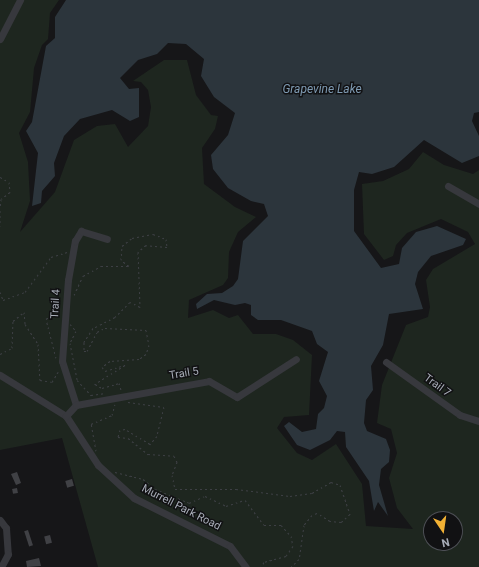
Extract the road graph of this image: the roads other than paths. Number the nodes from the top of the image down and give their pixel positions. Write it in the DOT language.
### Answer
graph roads {
  1 [pos="20,0"];
  2 [pos="0,39"];
  3 [pos="448,186"];
  4 [pos="479,204"];
  5 [pos="107,239"];
  6 [pos="296,359"];
  7 [pos="386,362"];
  8 [pos="0,375"];
  9 [pos="76,405"];
  10 [pos="66,416"];
  11 [pos="479,421"];
  12 [pos="0,520"];
  13 [pos="1,567"];
  14 [pos="246,567"];
  1 -- 2 [label="lane"];
  3 -- 4 [label="lane"];
  5 -- 9 [label="lane, Trail 4"];
  6 -- 9 [label="lane, Trail 5"];
  7 -- 11 [label="lane, Trail 7"];
  8 -- 10 [label="lane, Murrell Park Road"];
  9 -- 10 [label="lane"];
  10 -- 14 [label="lane, Murrell Park Road"];
  12 -- 13 [label="lane"];
}
